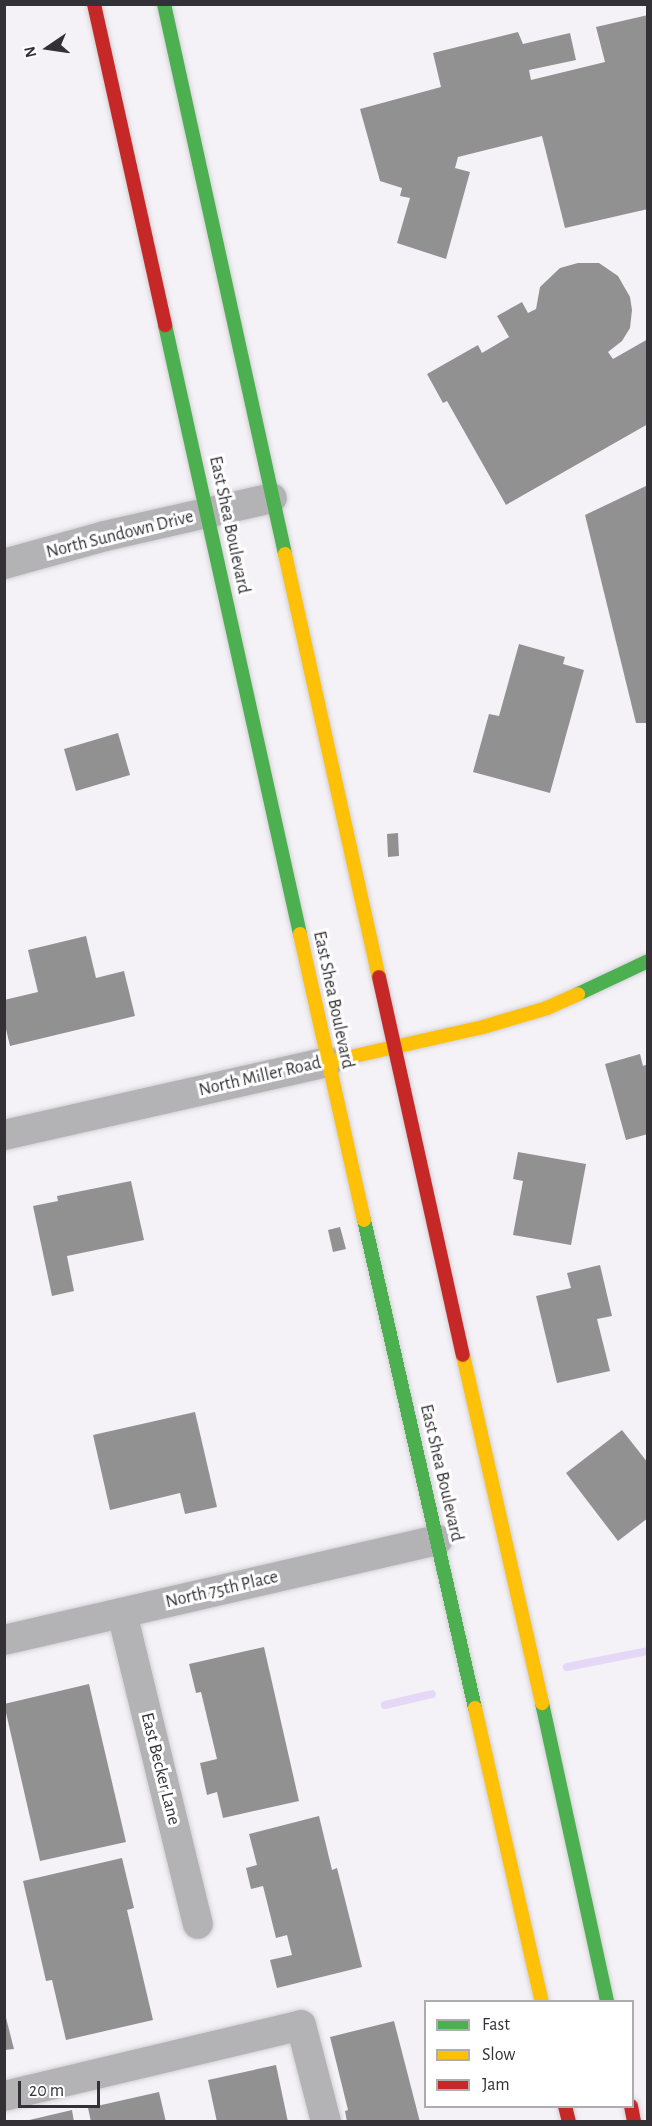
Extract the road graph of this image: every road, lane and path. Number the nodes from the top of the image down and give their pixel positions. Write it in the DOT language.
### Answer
graph roads {
  1 [pos="94,4"];
  2 [pos="164,4"];
  3 [pos="272,498"];
  4 [pos="208,513"];
  5 [pos="4,564"];
  6 [pos="648,961"];
  7 [pos="393,1047"];
  8 [pos="328,1062"];
  9 [pos="4,1135"];
  10 [pos="438,1540"];
  11 [pos="122,1613"];
  12 [pos="4,1640"];
  13 [pos="198,1924"];
  14 [pos="542,2000"];
  15 [pos="607,2000"];
  16 [pos="4,2096"];
  17 [pos="326,2121"];
  1 -- 4 [label="main road, East Shea Boulevard"];
  2 -- 3 [label="main road"];
  3 -- 4 [label="street, North Sundown Drive"];
  3 -- 7 [label="main road"];
  4 -- 5 [label="street, North Sundown Drive"];
  4 -- 8 [label="main road, East Shea Boulevard"];
  6 -- 7 [label="main road, North Miller Road"];
  7 -- 8 [label="main road, North Miller Road"];
  7 -- 15 [label="main road"];
  8 -- 9 [label="street, North Miller Road"];
  8 -- 10 [label="main road, East Shea Boulevard"];
  10 -- 11 [label="street, North 75th Place"];
  10 -- 14 [label="main road, East Shea Boulevard"];
  11 -- 12 [label="street, North 75th Place"];
  11 -- 13 [label="street, East Becker Lane"];
  16 -- 17 [label="street"];
}
